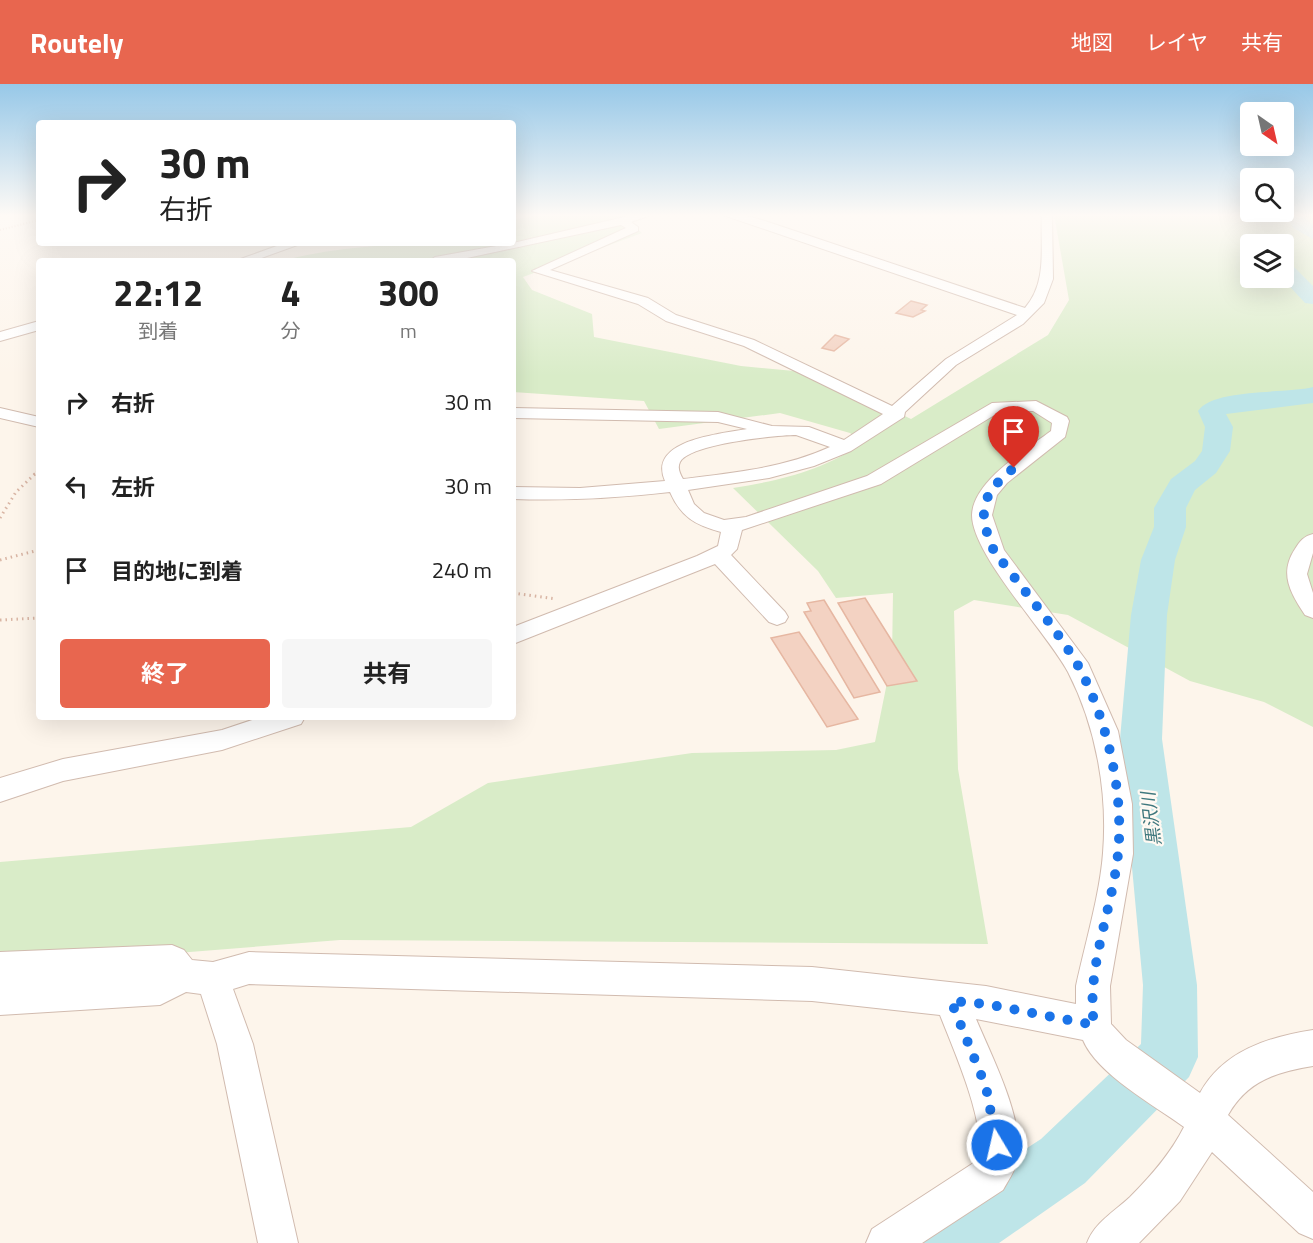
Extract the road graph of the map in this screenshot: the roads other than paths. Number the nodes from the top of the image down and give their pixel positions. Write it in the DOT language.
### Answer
graph roads {
  1 [pos="545,268"];
  2 [pos="893,268"];
  3 [pos="1046,268"];
  4 [pos="1026,313"];
  5 [pos="36,326"];
  6 [pos="0,338"];
  7 [pos="0,413"];
  8 [pos="516,413"];
  9 [pos="898,413"];
  10 [pos="36,421"];
  11 [pos="774,431"];
  12 [pos="845,447"];
  13 [pos="675,486"];
  14 [pos="516,493"];
  15 [pos="733,524"];
  16 [pos="1313,540"];
  17 [pos="718,554"];
  18 [pos="1313,610"];
  19 [pos="777,617"];
  20 [pos="516,635"];
  21 [pos="283,720"];
  22 [pos="0,790"];
  23 [pos="0,968"];
  24 [pos="198,977"];
  25 [pos="0,998"];
  26 [pos="951,1001"];
  27 [pos="1094,1025"];
  28 [pos="1313,1048"];
  29 [pos="1198,1114"];
  30 [pos="1313,1219"];
  31 [pos="278,1243"];
  32 [pos="886,1243"];
  33 [pos="1107,1243"];
  1 -- 9 [label="street"];
  2 -- 4 [label="street"];
  3 -- 4 [label="street"];
  4 -- 9 [label="street"];
  5 -- 6 [label="street"];
  7 -- 10 [label="street"];
  8 -- 11 [label="street"];
  9 -- 12 [label="street"];
  11 -- 12 [label="street"];
  11 -- 13 [label="street"];
  12 -- 13 [label="street"];
  13 -- 14 [label="street"];
  13 -- 15 [label="street"];
  15 -- 17 [label="street"];
  15 -- 27 [label="street"];
  16 -- 18 [label="street"];
  17 -- 19 [label="street"];
  17 -- 20 [label="street"];
  21 -- 22 [label="street"];
  23 -- 24 [label="street"];
  24 -- 25 [label="street"];
  24 -- 26 [label="street"];
  24 -- 31 [label="street"];
  26 -- 27 [label="street"];
  26 -- 32 [label="street"];
  27 -- 29 [label="street"];
  28 -- 29 [label="street"];
  29 -- 30 [label="street"];
  29 -- 33 [label="street"];
}
